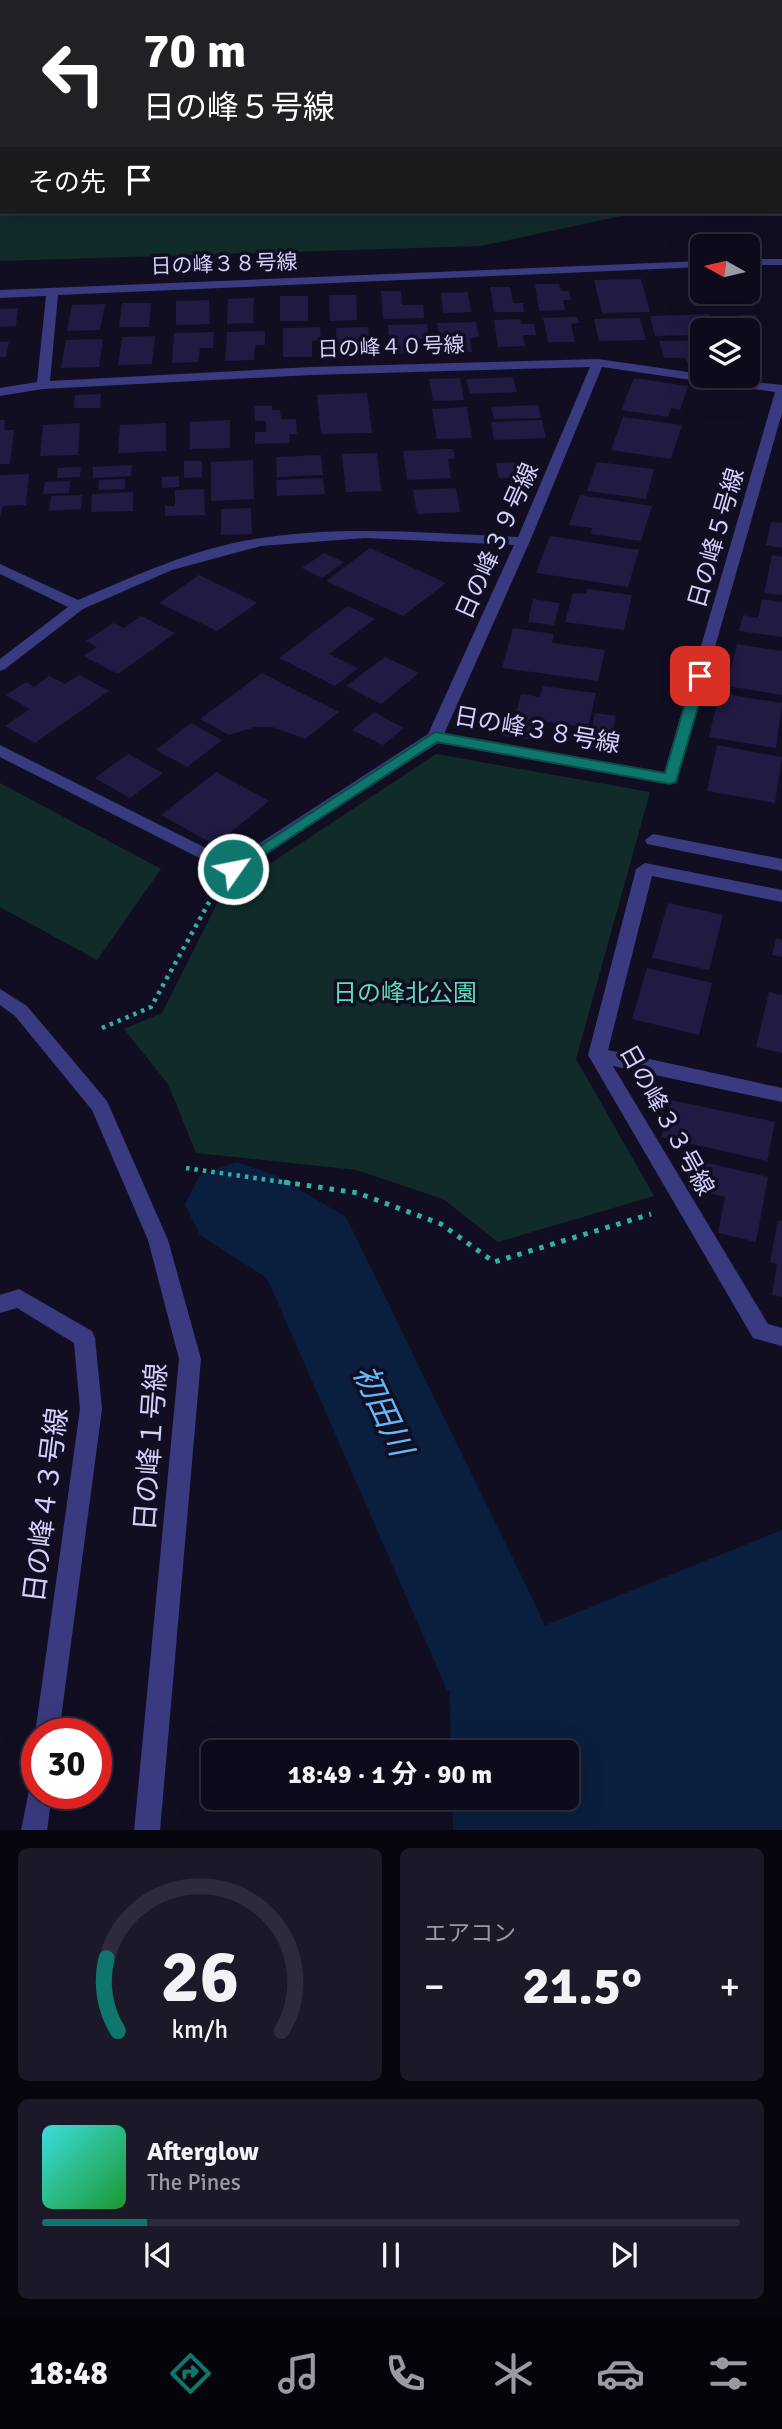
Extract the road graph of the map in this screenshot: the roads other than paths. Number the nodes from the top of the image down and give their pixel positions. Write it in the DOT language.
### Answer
graph roads {
  1 [pos="760,262"];
  2 [pos="782,262"];
  3 [pos="690,265"];
  4 [pos="52,292"];
  5 [pos="0,294"];
  6 [pos="598,363"];
  7 [pos="43,385"];
  8 [pos="782,390"];
  9 [pos="0,392"];
  10 [pos="523,541"];
  11 [pos="0,568"];
  12 [pos="78,606"];
  13 [pos="0,666"];
  14 [pos="435,737"];
  15 [pos="0,750"];
  16 [pos="670,779"];
  17 [pos="653,840"];
  18 [pos="782,865"];
  19 [pos="782,896"];
  20 [pos="0,996"];
  21 [pos="597,1055"];
  22 [pos="782,1095"];
  23 [pos="0,1304"];
  24 [pos="782,1337"];
  25 [pos="49,1718"];
  26 [pos="37,1809"];
  27 [pos="34,1830"];
  28 [pos="147,1830"];
  1 -- 2 [label="street"];
  3 -- 4 [label="street, 日の峰３８号線"];
  4 -- 5 [label="street, 日の峰３８号線"];
  4 -- 7 [label="street"];
  6 -- 7 [label="street, 日の峰４０号線"];
  6 -- 8 [label="street, 日の峰４０号線"];
  6 -- 10 [label="street, 日の峰３９号線"];
  7 -- 9 [label="street, 日の峰４０号線"];
  8 -- 16 [label="street, 日の峰５号線"];
  10 -- 12 [label="street"];
  10 -- 14 [label="street, 日の峰３９号線"];
  11 -- 12 [label="street"];
  12 -- 13 [label="street"];
  14 -- 15 [label="street, 日の峰３８号線"];
  14 -- 16 [label="street, 日の峰３８号線"];
  17 -- 18 [label="street"];
  19 -- 21 [label="street, 日の峰３３号線"];
  20 -- 28 [label="street, 日の峰１号線"];
  21 -- 22 [label="street"];
  21 -- 24 [label="street, 日の峰３３号線"];
  23 -- 25 [label="street, 日の峰４３号線"];
  26 -- 27 [label="street"];
}
